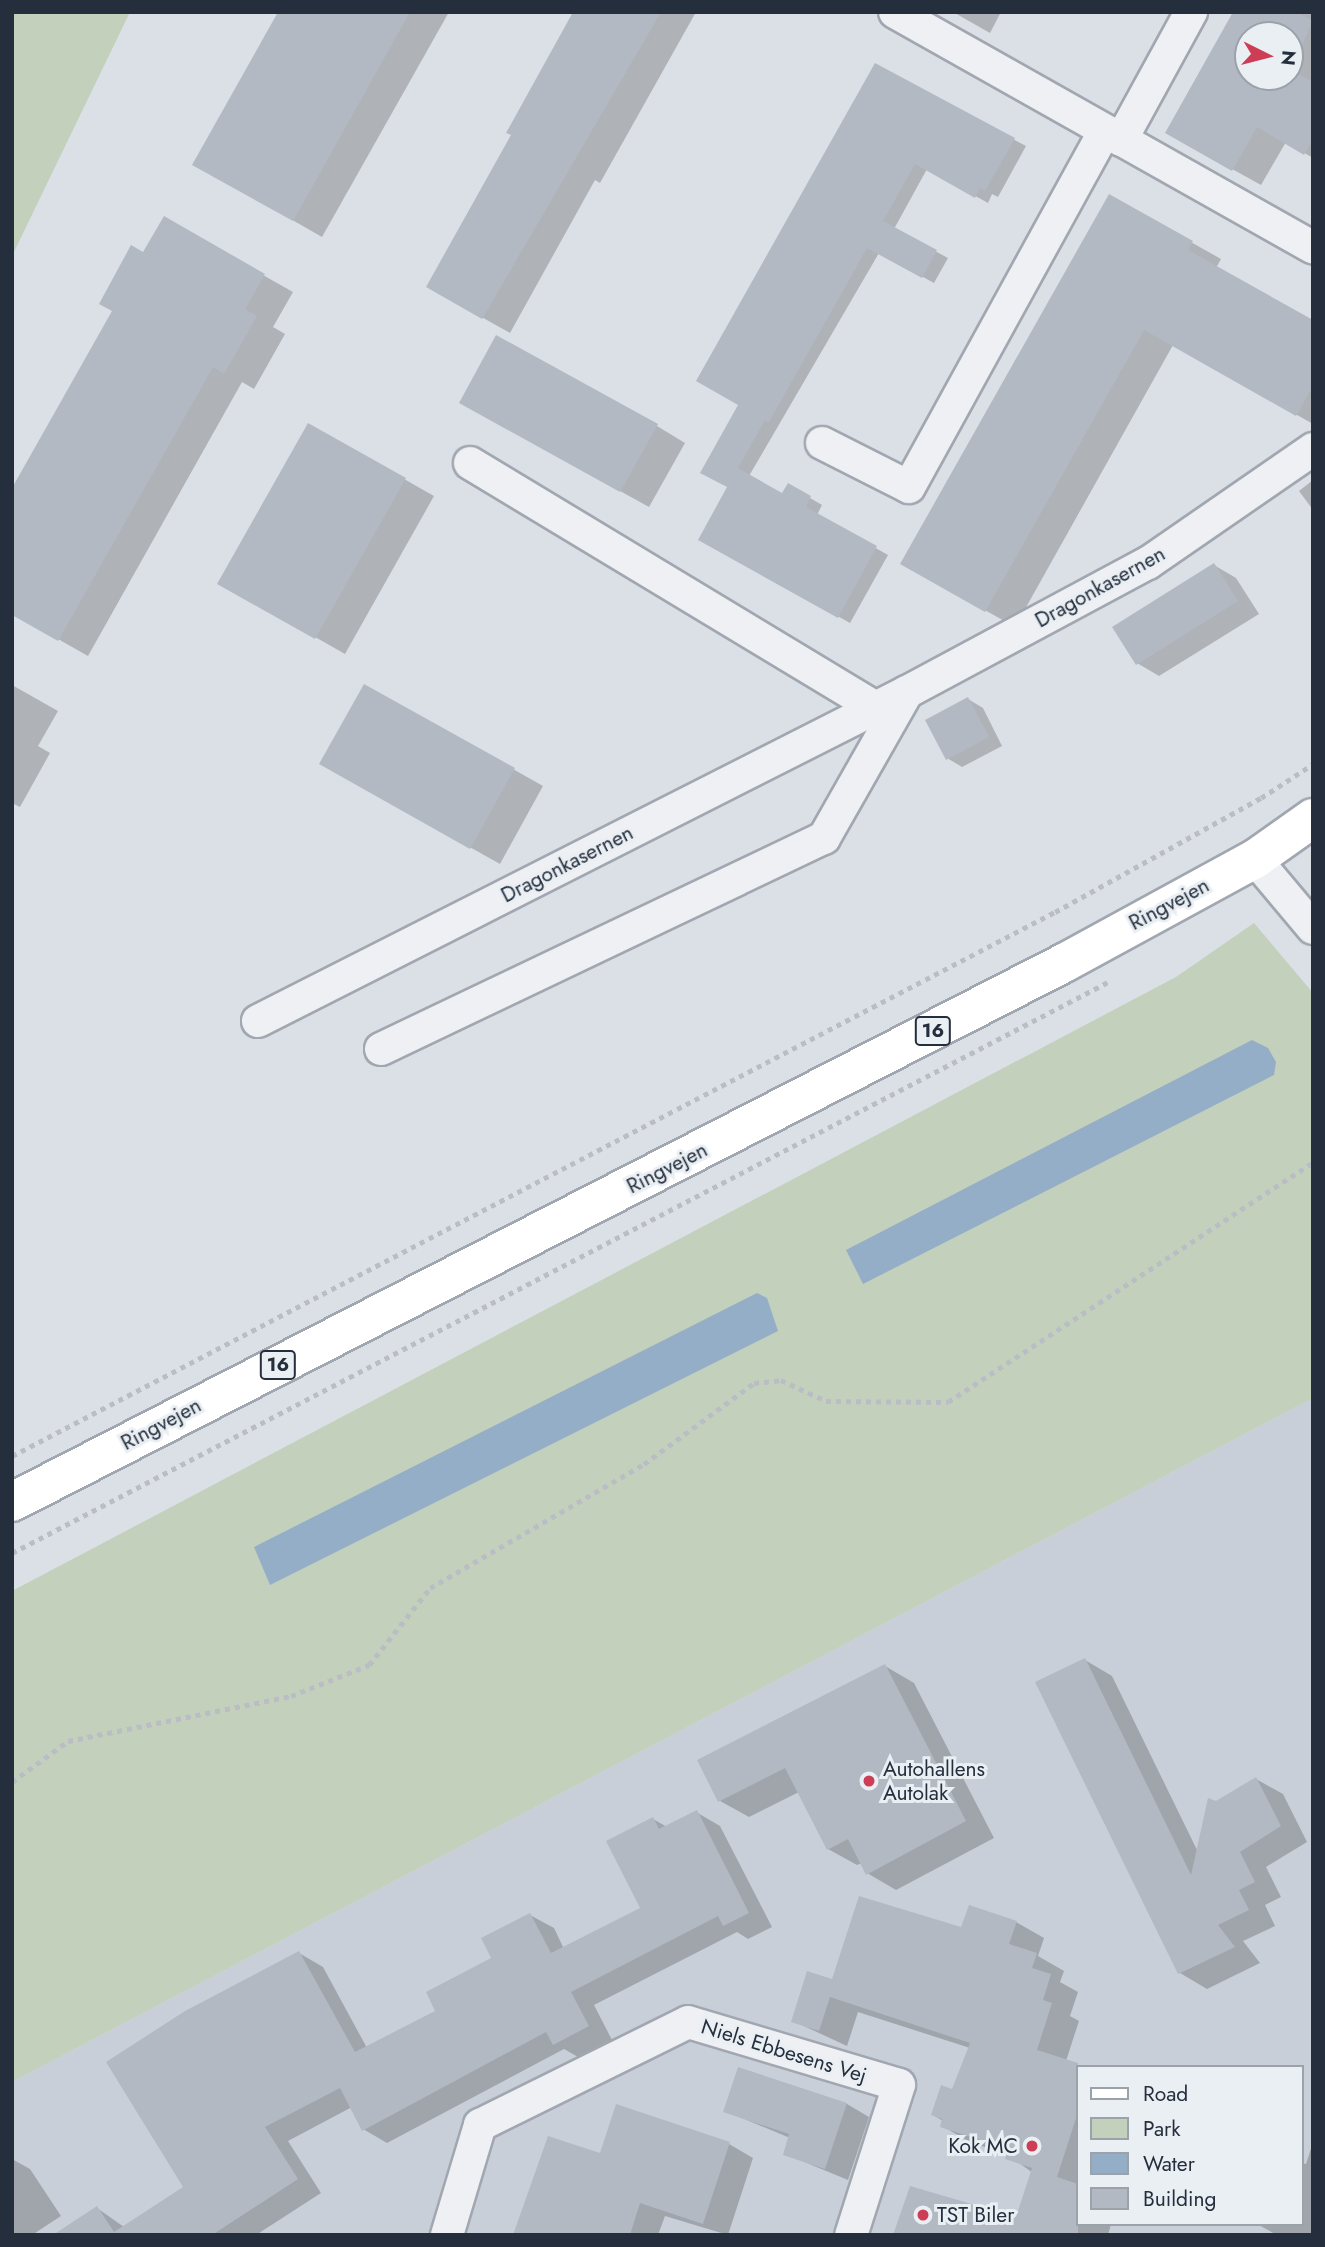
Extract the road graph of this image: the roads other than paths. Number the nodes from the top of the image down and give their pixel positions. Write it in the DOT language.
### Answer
graph roads {
  1 [pos="895,12"];
  2 [pos="1191,12"];
  3 [pos="1113,135"];
  4 [pos="1313,248"];
  5 [pos="822,443"];
  6 [pos="1313,449"];
  7 [pos="470,463"];
  8 [pos="907,692"];
  9 [pos="875,707"];
  10 [pos="1313,818"];
  11 [pos="1255,859"];
  12 [pos="1313,928"];
  13 [pos="258,1021"];
  14 [pos="381,1049"];
  15 [pos="12,1502"];
  16 [pos="447,2235"];
  17 [pos="851,2235"];
  1 -- 3 [label="street"];
  2 -- 3 [label="street"];
  3 -- 4 [label="street"];
  3 -- 5 [label="street"];
  6 -- 8 [label="street, Dragonkasernen"];
  7 -- 9 [label="street"];
  8 -- 9 [label="street, Dragonkasernen"];
  8 -- 14 [label="street"];
  9 -- 13 [label="street, Dragonkasernen"];
  10 -- 11 [label="main road, Ringvejen / 16"];
  11 -- 12 [label="street"];
  11 -- 15 [label="main road, Ringvejen / 16"];
  16 -- 17 [label="street, Niels Ebbesens Vej"];
}
